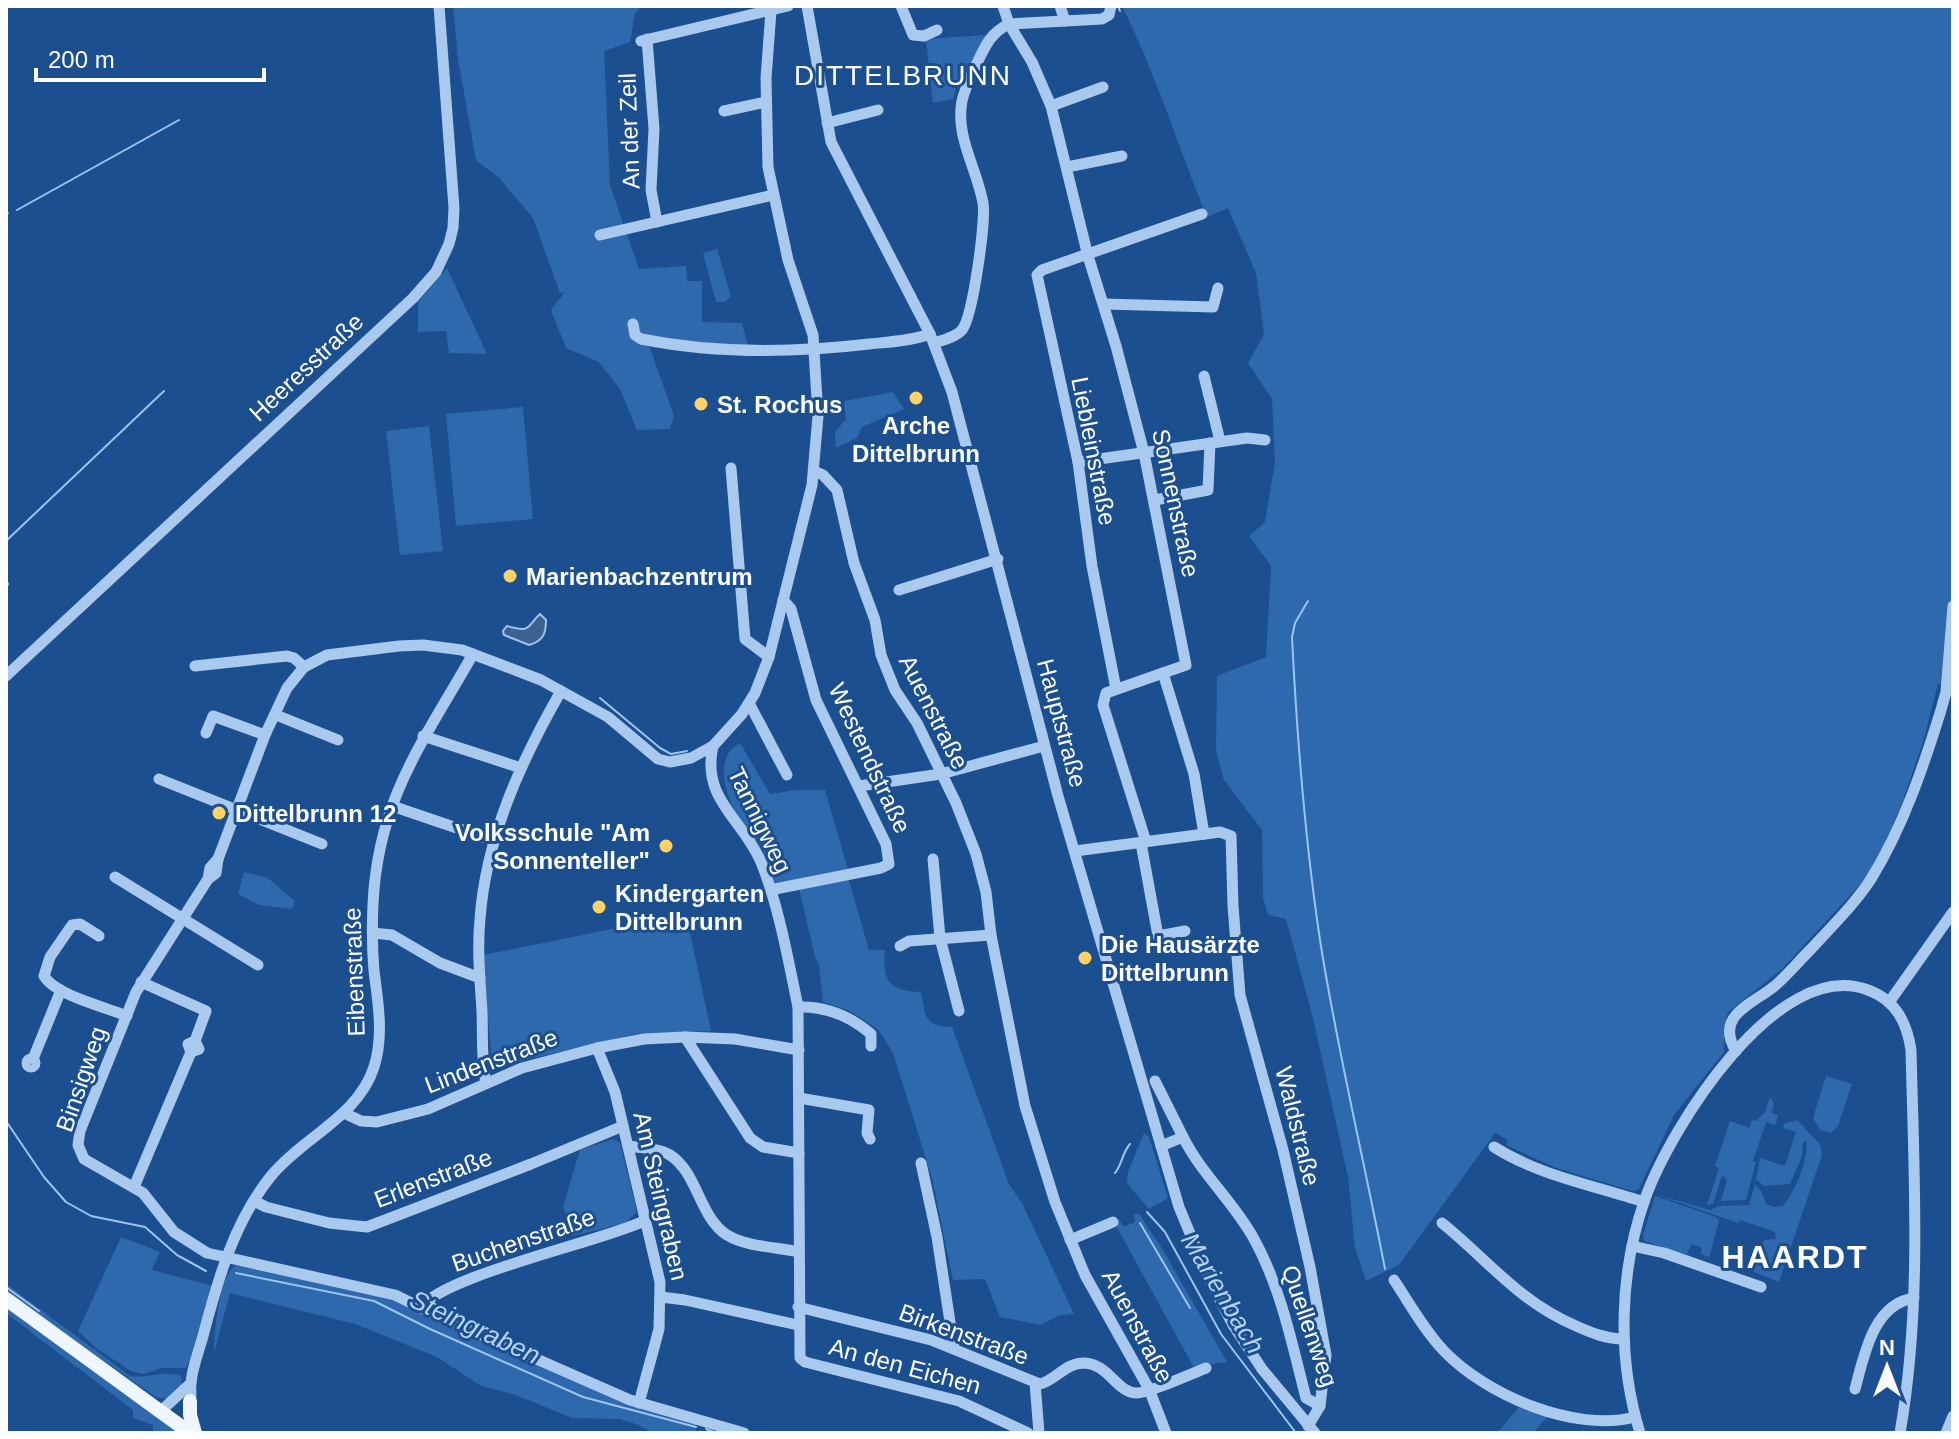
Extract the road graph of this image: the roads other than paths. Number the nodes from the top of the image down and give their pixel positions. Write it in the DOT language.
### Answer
graph roads {
  1 [pos="439,6"];
  2 [pos="788,6"];
  3 [pos="807,6"];
  4 [pos="901,6"];
  5 [pos="1003,6"];
  6 [pos="1060,6"];
  7 [pos="1110,10"];
  8 [pos="771,11"];
  9 [pos="1065,21"];
  10 [pos="1009,24"];
  11 [pos="937,30"];
  12 [pos="1103,87"];
  13 [pos="766,102"];
  14 [pos="1051,106"];
  15 [pos="878,110"];
  16 [pos="724,111"];
  17 [pos="827,123"];
  18 [pos="1122,156"];
  19 [pos="1067,167"];
  20 [pos="773,195"];
  21 [pos="1202,214"];
  22 [pos="657,222"];
  23 [pos="600,235"];
  24 [pos="1088,256"];
  25 [pos="1218,288"];
  26 [pos="1104,304"];
  27 [pos="633,324"];
  28 [pos="932,339"];
  29 [pos="815,351"];
  30 [pos="1204,376"];
  31 [pos="1265,440"];
  32 [pos="1215,442"];
  33 [pos="1144,453"];
  34 [pos="1078,462"];
  35 [pos="731,468"];
  36 [pos="814,471"];
  37 [pos="1155,500"];
  38 [pos="998,559"];
  39 [pos="899,590"];
  40 [pos="783,600"];
  41 [pos="1953,606"];
  42 [pos="473,654"];
  43 [pos="769,657"];
  44 [pos="195,666"];
  45 [pos="304,667"];
  46 [pos="1163,673"];
  47 [pos="6,676"];
  48 [pos="1116,689"];
  49 [pos="561,691"];
  50 [pos="1949,693"];
  51 [pos="749,703"];
  52 [pos="276,715"];
  53 [pos="206,733"];
  54 [pos="265,735"];
  55 [pos="423,736"];
  56 [pos="338,740"];
  57 [pos="713,746"];
  58 [pos="1044,746"];
  59 [pos="521,768"];
  60 [pos="941,774"];
  61 [pos="787,775"];
  62 [pos="159,779"];
  63 [pos="859,786"];
  64 [pos="392,806"];
  65 [pos="239,810"];
  66 [pos="1204,834"];
  67 [pos="495,841"];
  68 [pos="1144,842"];
  69 [pos="322,844"];
  70 [pos="1075,851"];
  71 [pos="933,859"];
  72 [pos="115,877"];
  73 [pos="770,890"];
  74 [pos="1953,912"];
  75 [pos="184,919"];
  76 [pos="1185,931"];
  77 [pos="373,933"];
  78 [pos="991,935"];
  79 [pos="99,936"];
  80 [pos="940,938"];
  81 [pos="900,946"];
  82 [pos="258,965"];
  83 [pos="480,978"];
  84 [pos="141,982"];
  85 [pos="61,990"];
  86 [pos="1890,1001"];
  87 [pos="798,1007"];
  88 [pos="959,1011"];
  89 [pos="127,1016"];
  90 [pos="685,1037"];
  91 [pos="871,1046"];
  92 [pos="597,1048"];
  93 [pos="799,1050"];
  94 [pos="1736,1051"];
  95 [pos="33,1059"];
  96 [pos="1155,1081"];
  97 [pos="486,1083"];
  98 [pos="799,1098"];
  99 [pos="344,1113"];
  100 [pos="623,1126"];
  101 [pos="1183,1137"];
  102 [pos="870,1139"];
  103 [pos="628,1146"];
  104 [pos="1161,1146"];
  105 [pos="1494,1147"];
  106 [pos="799,1153"];
  107 [pos="921,1163"];
  108 [pos="134,1187"];
  109 [pos="254,1201"];
  110 [pos="1644,1202"];
  111 [pos="644,1221"];
  112 [pos="1113,1222"];
  113 [pos="1442,1223"];
  114 [pos="1070,1240"];
  115 [pos="1632,1246"];
  116 [pos="799,1252"];
  117 [pos="227,1257"];
  118 [pos="1394,1280"];
  119 [pos="1761,1287"];
  120 [pos="661,1297"];
  121 [pos="1914,1298"];
  122 [pos="6,1299"];
  123 [pos="798,1307"];
  124 [pos="421,1308"];
  125 [pos="798,1325"];
  126 [pos="1624,1339"];
  127 [pos="954,1348"];
  128 [pos="1206,1368"];
  129 [pos="191,1383"];
  130 [pos="1035,1383"];
  131 [pos="1149,1389"];
  132 [pos="1855,1389"];
  133 [pos="190,1401"];
  134 [pos="639,1403"];
  135 [pos="1320,1406"];
  136 [pos="167,1415"];
  137 [pos="1953,1416"];
  138 [pos="1635,1417"];
  139 [pos="1312,1430"];
  140 [pos="193,1433"];
  141 [pos="744,1433"];
  142 [pos="1028,1433"];
  143 [pos="1039,1433"];
  144 [pos="1166,1433"];
  145 [pos="1640,1433"];
  146 [pos="1900,1433"];
  147 [pos="1946,1433"];
  1 -- 47 [label="street, Heeresstraße"];
  2 -- 8 [label="street, An der Zeil"];
  3 -- 17 [label="street, Hauptstraße"];
  4 -- 11 [label="street"];
  5 -- 10 [label="street, Sonnenstraße"];
  6 -- 9 [label="street"];
  7 -- 9 [label="street"];
  8 -- 13 [label="street"];
  8 -- 22 [label="street, An der Zeil"];
  9 -- 10 [label="street"];
  10 -- 14 [label="street, Sonnenstraße"];
  10 -- 28 [label="street"];
  12 -- 14 [label="street"];
  13 -- 16 [label="street"];
  13 -- 20 [label="street"];
  14 -- 19 [label="street, Sonnenstraße"];
  15 -- 17 [label="street"];
  17 -- 28 [label="street, Hauptstraße"];
  18 -- 19 [label="street"];
  19 -- 24 [label="street, Sonnenstraße"];
  20 -- 22 [label="street, An der Zeil"];
  20 -- 29 [label="street"];
  21 -- 24 [label="street"];
  22 -- 23 [label="street, An der Zeil"];
  24 -- 26 [label="street, Sonnenstraße"];
  24 -- 34 [label="street, Liebleinstraße"];
  25 -- 26 [label="street"];
  26 -- 33 [label="street, Sonnenstraße"];
  27 -- 29 [label="street"];
  28 -- 29 [label="street"];
  28 -- 38 [label="street, Hauptstraße"];
  29 -- 36 [label="street"];
  30 -- 32 [label="street"];
  31 -- 32 [label="street"];
  32 -- 33 [label="street"];
  32 -- 37 [label="street"];
  33 -- 34 [label="street"];
  33 -- 37 [label="street, Sonnenstraße"];
  34 -- 48 [label="street, Liebleinstraße"];
  35 -- 43 [label="street"];
  36 -- 40 [label="street"];
  36 -- 60 [label="street, Auenstraße"];
  37 -- 46 [label="street, Sonnenstraße"];
  38 -- 39 [label="street"];
  38 -- 58 [label="street, Hauptstraße"];
  40 -- 43 [label="street"];
  40 -- 63 [label="street, Westendstraße"];
  41 -- 50 [label="street"];
  42 -- 45 [label="street"];
  42 -- 49 [label="street"];
  42 -- 55 [label="street, Eibenstraße"];
  43 -- 51 [label="street"];
  44 -- 45 [label="street"];
  45 -- 52 [label="street, Binsigweg"];
  46 -- 48 [label="street"];
  46 -- 66 [label="street"];
  48 -- 68 [label="street, Liebleinstraße"];
  49 -- 57 [label="street"];
  49 -- 59 [label="street"];
  50 -- 94 [label="street"];
  51 -- 57 [label="street"];
  51 -- 61 [label="street"];
  52 -- 54 [label="street, Binsigweg"];
  52 -- 56 [label="street"];
  53 -- 54 [label="street"];
  54 -- 65 [label="street, Binsigweg"];
  55 -- 59 [label="street"];
  55 -- 64 [label="street, Eibenstraße"];
  57 -- 73 [label="street, Tannigweg"];
  58 -- 60 [label="street"];
  58 -- 70 [label="street, Hauptstraße"];
  59 -- 67 [label="street"];
  60 -- 63 [label="street"];
  60 -- 78 [label="street, Auenstraße"];
  62 -- 65 [label="street"];
  63 -- 73 [label="street, Westendstraße"];
  64 -- 67 [label="street"];
  64 -- 77 [label="street, Eibenstraße"];
  65 -- 69 [label="street"];
  65 -- 75 [label="street, Binsigweg"];
  66 -- 68 [label="street"];
  66 -- 135 [label="street, Waldstraße"];
  67 -- 83 [label="street"];
  68 -- 70 [label="street"];
  68 -- 76 [label="street"];
  70 -- 104 [label="street, Hauptstraße"];
  71 -- 80 [label="street"];
  72 -- 75 [label="street"];
  73 -- 87 [label="street, Tannigweg"];
  74 -- 86 [label="street"];
  75 -- 82 [label="street"];
  75 -- 84 [label="street, Binsigweg"];
  77 -- 83 [label="street"];
  77 -- 99 [label="street, Eibenstraße"];
  78 -- 80 [label="street"];
  78 -- 114 [label="street, Auenstraße"];
  79 -- 85 [label="street"];
  80 -- 81 [label="street"];
  80 -- 88 [label="street"];
  83 -- 97 [label="street"];
  84 -- 89 [label="street, Binsigweg"];
  84 -- 108 [label="street"];
  85 -- 89 [label="street"];
  85 -- 95 [label="street"];
  86 -- 94 [label="street"];
  86 -- 121 [label="street"];
  87 -- 91 [label="street"];
  87 -- 93 [label="street, Tannigweg"];
  89 -- 108 [label="street, Binsigweg"];
  90 -- 92 [label="street, Lindenstraße"];
  90 -- 93 [label="street, Lindenstraße"];
  90 -- 106 [label="street"];
  92 -- 97 [label="street, Lindenstraße"];
  92 -- 100 [label="street, Am Steingraben"];
  93 -- 98 [label="street, Tannigweg"];
  94 -- 110 [label="street"];
  96 -- 101 [label="street, Quellenweg"];
  97 -- 99 [label="street, Lindenstraße"];
  98 -- 102 [label="street"];
  98 -- 106 [label="street, Tannigweg"];
  99 -- 109 [label="street, Eibenstraße"];
  100 -- 103 [label="street, Am Steingraben"];
  100 -- 109 [label="street, Erlenstraße"];
  101 -- 104 [label="street"];
  101 -- 135 [label="street, Quellenweg"];
  103 -- 111 [label="street, Am Steingraben"];
  103 -- 116 [label="street"];
  104 -- 139 [label="street, Hauptstraße"];
  105 -- 110 [label="street"];
  106 -- 116 [label="street, Tannigweg"];
  107 -- 127 [label="street"];
  108 -- 117 [label="street, Binsigweg"];
  109 -- 117 [label="street, Eibenstraße"];
  110 -- 115 [label="street"];
  111 -- 120 [label="street, Am Steingraben"];
  111 -- 124 [label="street, Buchenstraße"];
  112 -- 114 [label="street"];
  113 -- 126 [label="street"];
  114 -- 131 [label="street, Auenstraße"];
  115 -- 119 [label="street"];
  115 -- 126 [label="street"];
  116 -- 123 [label="street, Tannigweg"];
  117 -- 124 [label="street"];
  117 -- 129 [label="street"];
  118 -- 138 [label="street"];
  120 -- 125 [label="street"];
  120 -- 134 [label="street, Am Steingraben"];
  121 -- 132 [label="street"];
  121 -- 146 [label="street"];
  122 -- 136 [label="main road"];
  123 -- 125 [label="street, Tannigweg"];
  123 -- 127 [label="street, Birkenstraße"];
  124 -- 134 [label="street"];
  125 -- 142 [label="street, An den Eichen"];
  126 -- 138 [label="street"];
  127 -- 130 [label="street, Birkenstraße"];
  128 -- 131 [label="street"];
  129 -- 133 [label="street"];
  129 -- 136 [label="street"];
  130 -- 131 [label="street, Birkenstraße"];
  130 -- 143 [label="street"];
  131 -- 144 [label="street, Auenstraße"];
  133 -- 136 [label="main road"];
  133 -- 140 [label="main road"];
  134 -- 141 [label="street"];
  135 -- 139 [label="street, Waldstraße"];
  136 -- 140 [label="main road"];
  137 -- 147 [label="street"];
  138 -- 145 [label="street"];
}
